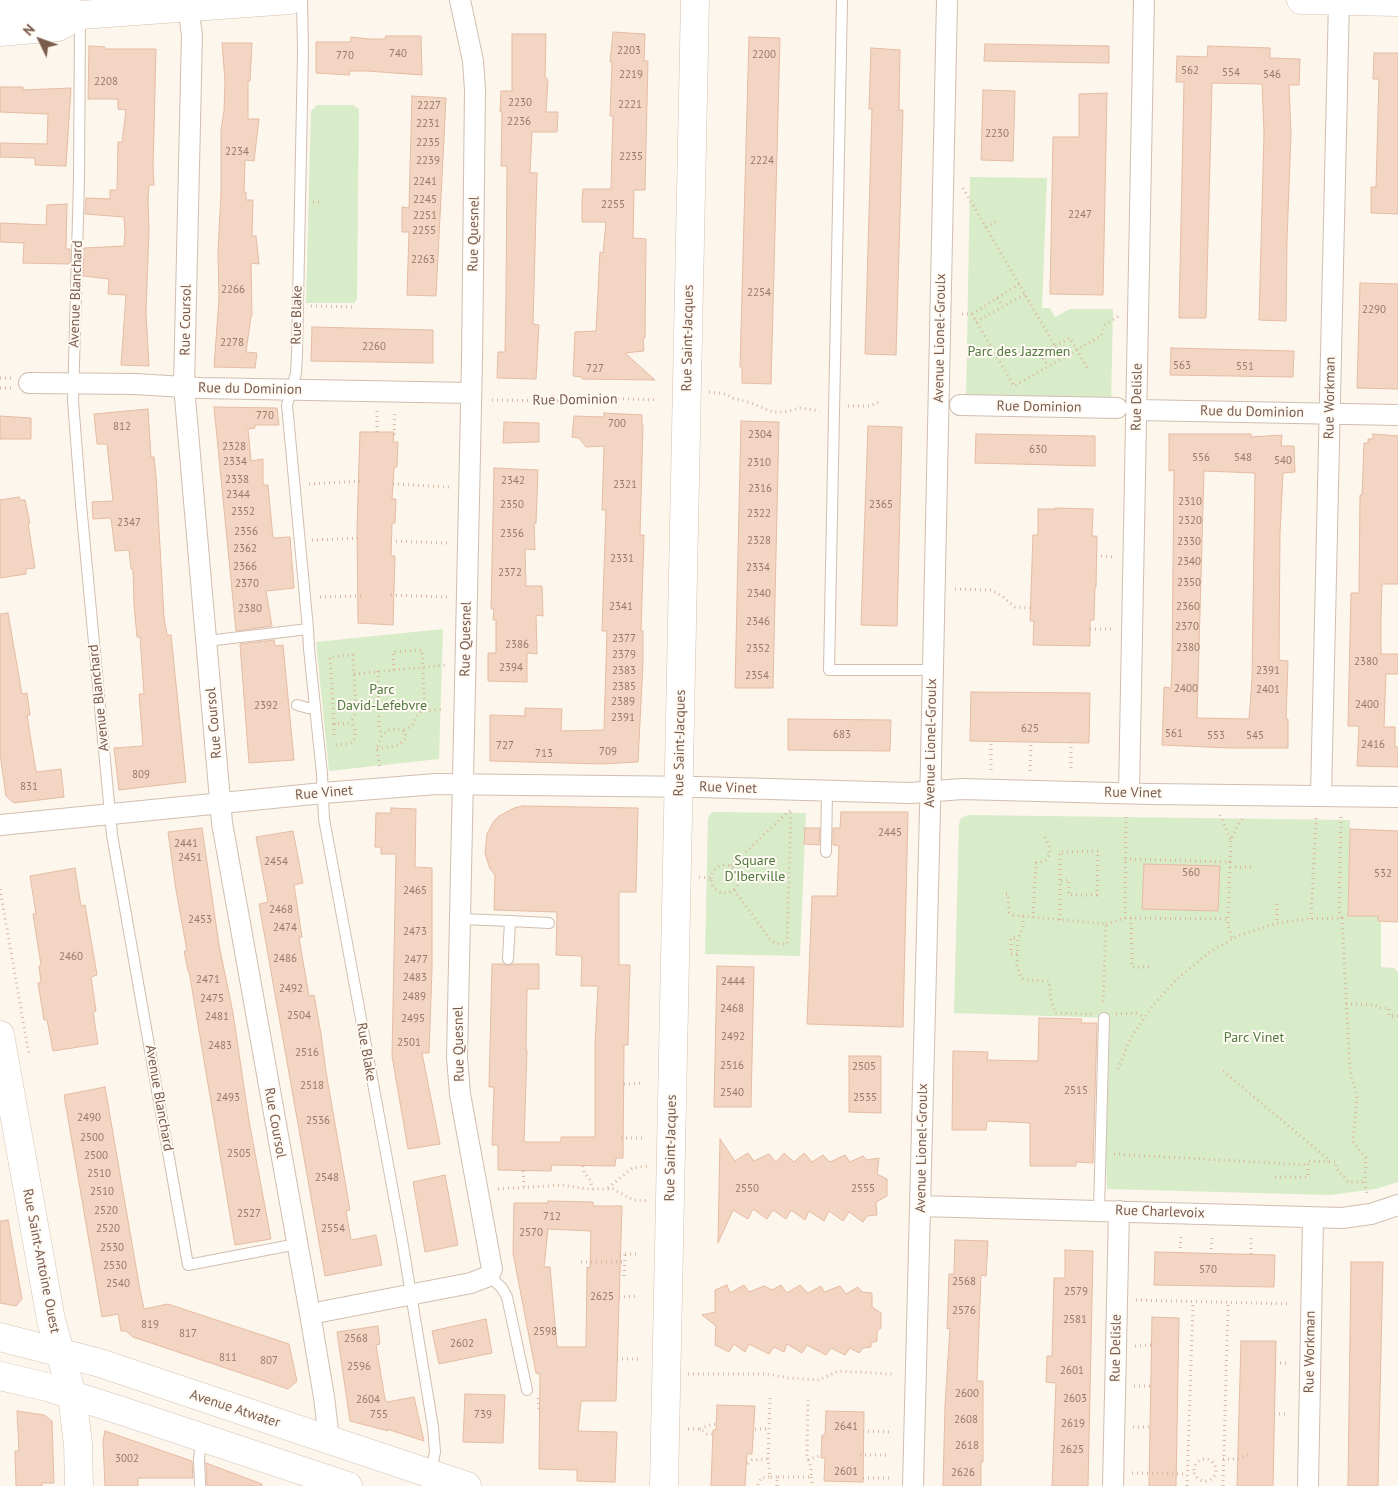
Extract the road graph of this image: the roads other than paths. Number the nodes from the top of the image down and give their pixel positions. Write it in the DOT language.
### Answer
graph roads {
  1 [pos="290,0"];
  2 [pos="302,0"];
  3 [pos="460,0"];
  4 [pos="695,0"];
  5 [pos="842,0"];
  6 [pos="947,0"];
  7 [pos="1144,0"];
  8 [pos="1302,0"];
  9 [pos="1339,0"];
  10 [pos="260,1"];
  11 [pos="1398,2"];
  12 [pos="187,4"];
  13 [pos="0,10"];
  14 [pos="80,15"];
  15 [pos="0,32"];
  16 [pos="29,383"];
  17 [pos="73,384"];
  18 [pos="184,386"];
  19 [pos="292,390"];
  20 [pos="471,392"];
  21 [pos="960,406"];
  22 [pos="1127,409"];
  23 [pos="1330,414"];
  24 [pos="1398,415"];
  25 [pos="308,629"];
  26 [pos="207,641"];
  27 [pos="932,670"];
  28 [pos="297,705"];
  29 [pos="315,708"];
  30 [pos="463,784"];
  31 [pos="679,786"];
  32 [pos="828,790"];
  33 [pos="931,790"];
  34 [pos="322,793"];
  35 [pos="1129,793"];
  36 [pos="1322,796"];
  37 [pos="1398,797"];
  38 [pos="220,803"];
  39 [pos="110,814"];
  40 [pos="0,825"];
  41 [pos="826,852"];
  42 [pos="460,919"];
  43 [pos="510,921"];
  44 [pos="549,923"];
  45 [pos="508,959"];
  46 [pos="1106,1016"];
  47 [pos="0,1035"];
  48 [pos="1398,1205"];
  49 [pos="920,1206"];
  50 [pos="1109,1211"];
  51 [pos="1313,1218"];
  52 [pos="297,1244"];
  53 [pos="489,1276"];
  54 [pos="411,1295"];
  55 [pos="310,1314"];
  56 [pos="0,1337"];
  57 [pos="60,1352"];
  58 [pos="0,1376"];
  59 [pos="526,1390"];
  60 [pos="72,1395"];
  61 [pos="202,1437"];
  62 [pos="329,1439"];
  63 [pos="430,1473"];
  64 [pos="79,1486"];
  65 [pos="200,1486"];
  66 [pos="348,1486"];
  67 [pos="468,1486"];
  68 [pos="664,1486"];
  69 [pos="913,1486"];
  70 [pos="1113,1486"];
  71 [pos="1308,1486"];
  1 -- 10 [label="main road"];
  2 -- 19 [label="lane, Rue Blake"];
  3 -- 20 [label="street, Rue Quesnel"];
  4 -- 31 [label="main road, Rue Saint-Jacques"];
  5 -- 27 [label="lane"];
  6 -- 27 [label="street, Avenue Lionel-Groulx"];
  7 -- 22 [label="street, Rue Delisle"];
  8 -- 9 [label="main road"];
  9 -- 11 [label="main road"];
  9 -- 23 [label="street, Rue Workman"];
  10 -- 12 [label="main road"];
  12 -- 14 [label="main road"];
  12 -- 18 [label="street, Rue Coursol"];
  13 -- 14 [label="main road"];
  14 -- 15 [label="main road"];
  14 -- 17 [label="lane, Avenue Blanchard"];
  16 -- 17 [label="street, Rue du Dominion"];
  17 -- 18 [label="street, Rue du Dominion"];
  17 -- 39 [label="lane, Avenue Blanchard"];
  18 -- 19 [label="street, Rue du Dominion"];
  18 -- 26 [label="street, Rue Coursol"];
  19 -- 20 [label="street, Rue du Dominion"];
  19 -- 25 [label="lane, Rue Blake"];
  20 -- 30 [label="street, Rue Quesnel"];
  21 -- 22 [label="street, Rue Dominion"];
  22 -- 23 [label="street, Rue du Dominion"];
  22 -- 35 [label="street, Rue Delisle"];
  23 -- 24 [label="street, Rue du Dominion"];
  23 -- 36 [label="street, Rue Workman"];
  25 -- 26 [label="lane"];
  25 -- 29 [label="lane, Rue Blake"];
  26 -- 38 [label="street, Rue Coursol"];
  27 -- 33 [label="street, Avenue Lionel-Groulx"];
  28 -- 29 [label="lane"];
  29 -- 34 [label="lane, Rue Blake"];
  30 -- 31 [label="street, Rue Vinet"];
  30 -- 34 [label="street, Rue Vinet"];
  30 -- 42 [label="street, Rue Quesnel"];
  31 -- 32 [label="street, Rue Vinet"];
  31 -- 68 [label="main road, Rue Saint-Jacques"];
  32 -- 33 [label="street, Rue Vinet"];
  32 -- 41 [label="lane"];
  33 -- 35 [label="street, Rue Vinet"];
  33 -- 49 [label="street, Avenue Lionel-Groulx"];
  34 -- 38 [label="street, Rue Vinet"];
  34 -- 54 [label="lane, Rue Blake"];
  35 -- 36 [label="street, Rue Vinet"];
  36 -- 37 [label="street, Rue Vinet"];
  38 -- 39 [label="street, Rue Vinet"];
  38 -- 52 [label="street, Rue Coursol"];
  39 -- 40 [label="street, Rue Vinet"];
  39 -- 52 [label="lane, Avenue Blanchard"];
  42 -- 43 [label="lane"];
  42 -- 53 [label="street, Rue Quesnel"];
  43 -- 44 [label="lane"];
  43 -- 45 [label="lane"];
  46 -- 50 [label="lane"];
  47 -- 57 [label="main road, Rue Saint-Antoine Ouest"];
  48 -- 51 [label="street, Rue Charlevoix"];
  49 -- 50 [label="street, Rue Charlevoix"];
  49 -- 69 [label="street, Avenue Lionel-Groulx"];
  50 -- 51 [label="street, Rue Charlevoix"];
  50 -- 70 [label="street, Rue Delisle"];
  51 -- 71 [label="street, Rue Workman"];
  52 -- 55 [label="street, Rue Coursol"];
  53 -- 54 [label="street"];
  53 -- 59 [label="lane"];
  54 -- 55 [label="street"];
  54 -- 63 [label="lane, Rue Blake"];
  55 -- 62 [label="street, Rue Coursol"];
  56 -- 57 [label="main road, Avenue Atwater"];
  57 -- 60 [label="main road, Rue Saint-Antoine Ouest"];
  57 -- 62 [label="main road, Avenue Atwater"];
  58 -- 60 [label="main road"];
  60 -- 61 [label="main road"];
  60 -- 64 [label="main road, Rue Saint-Antoine Ouest"];
  61 -- 65 [label="lane"];
  61 -- 66 [label="main road"];
  62 -- 63 [label="main road, Avenue Atwater"];
  63 -- 67 [label="main road, Avenue Atwater"];
}
